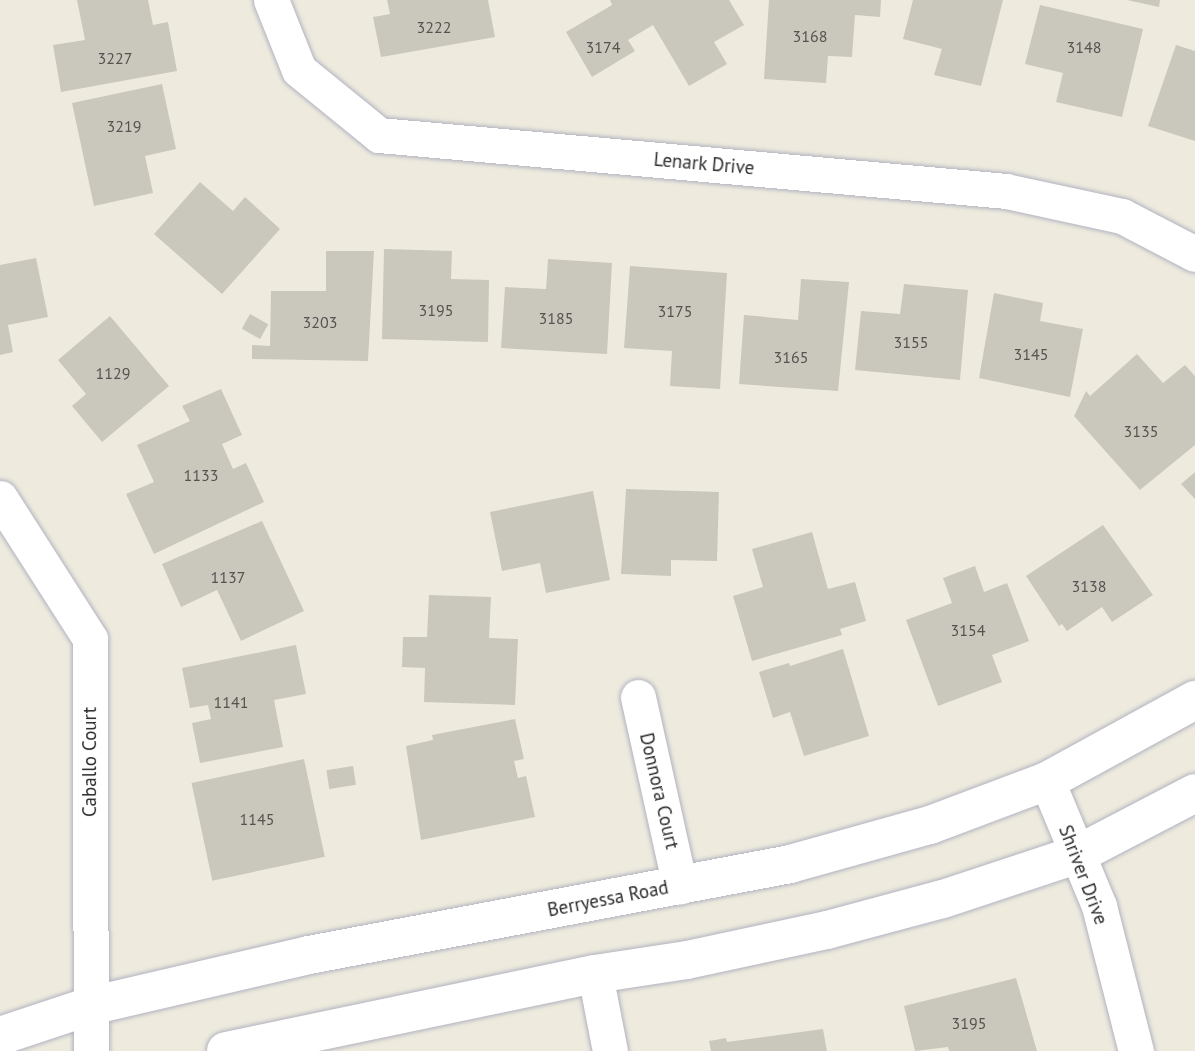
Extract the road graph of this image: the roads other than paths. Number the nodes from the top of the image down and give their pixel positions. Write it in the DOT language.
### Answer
graph roads {
  1 [pos="271,0"];
  2 [pos="1195,254"];
  3 [pos="0,498"];
  4 [pos="638,697"];
  5 [pos="1195,701"];
  6 [pos="1046,781"];
  7 [pos="1195,793"];
  8 [pos="1076,855"];
  9 [pos="680,886"];
  10 [pos="595,974"];
  11 [pos="90,1006"];
  12 [pos="0,1036"];
  13 [pos="90,1051"];
  14 [pos="226,1051"];
  15 [pos="610,1051"];
  16 [pos="1136,1051"];
  1 -- 2 [label="street, Lenark Drive"];
  3 -- 11 [label="street, Caballo Court"];
  4 -- 9 [label="street, Donnora Court"];
  5 -- 6 [label="main road, Berryessa Road"];
  6 -- 8 [label="street, Shriver Drive"];
  6 -- 9 [label="main road, Berryessa Road"];
  7 -- 8 [label="main road"];
  8 -- 10 [label="main road"];
  8 -- 16 [label="street, Shriver Drive"];
  9 -- 11 [label="main road, Berryessa Road"];
  10 -- 14 [label="main road"];
  10 -- 15 [label="street"];
  11 -- 12 [label="main road, Berryessa Road"];
  11 -- 13 [label="street, Caballo Court"];
}
